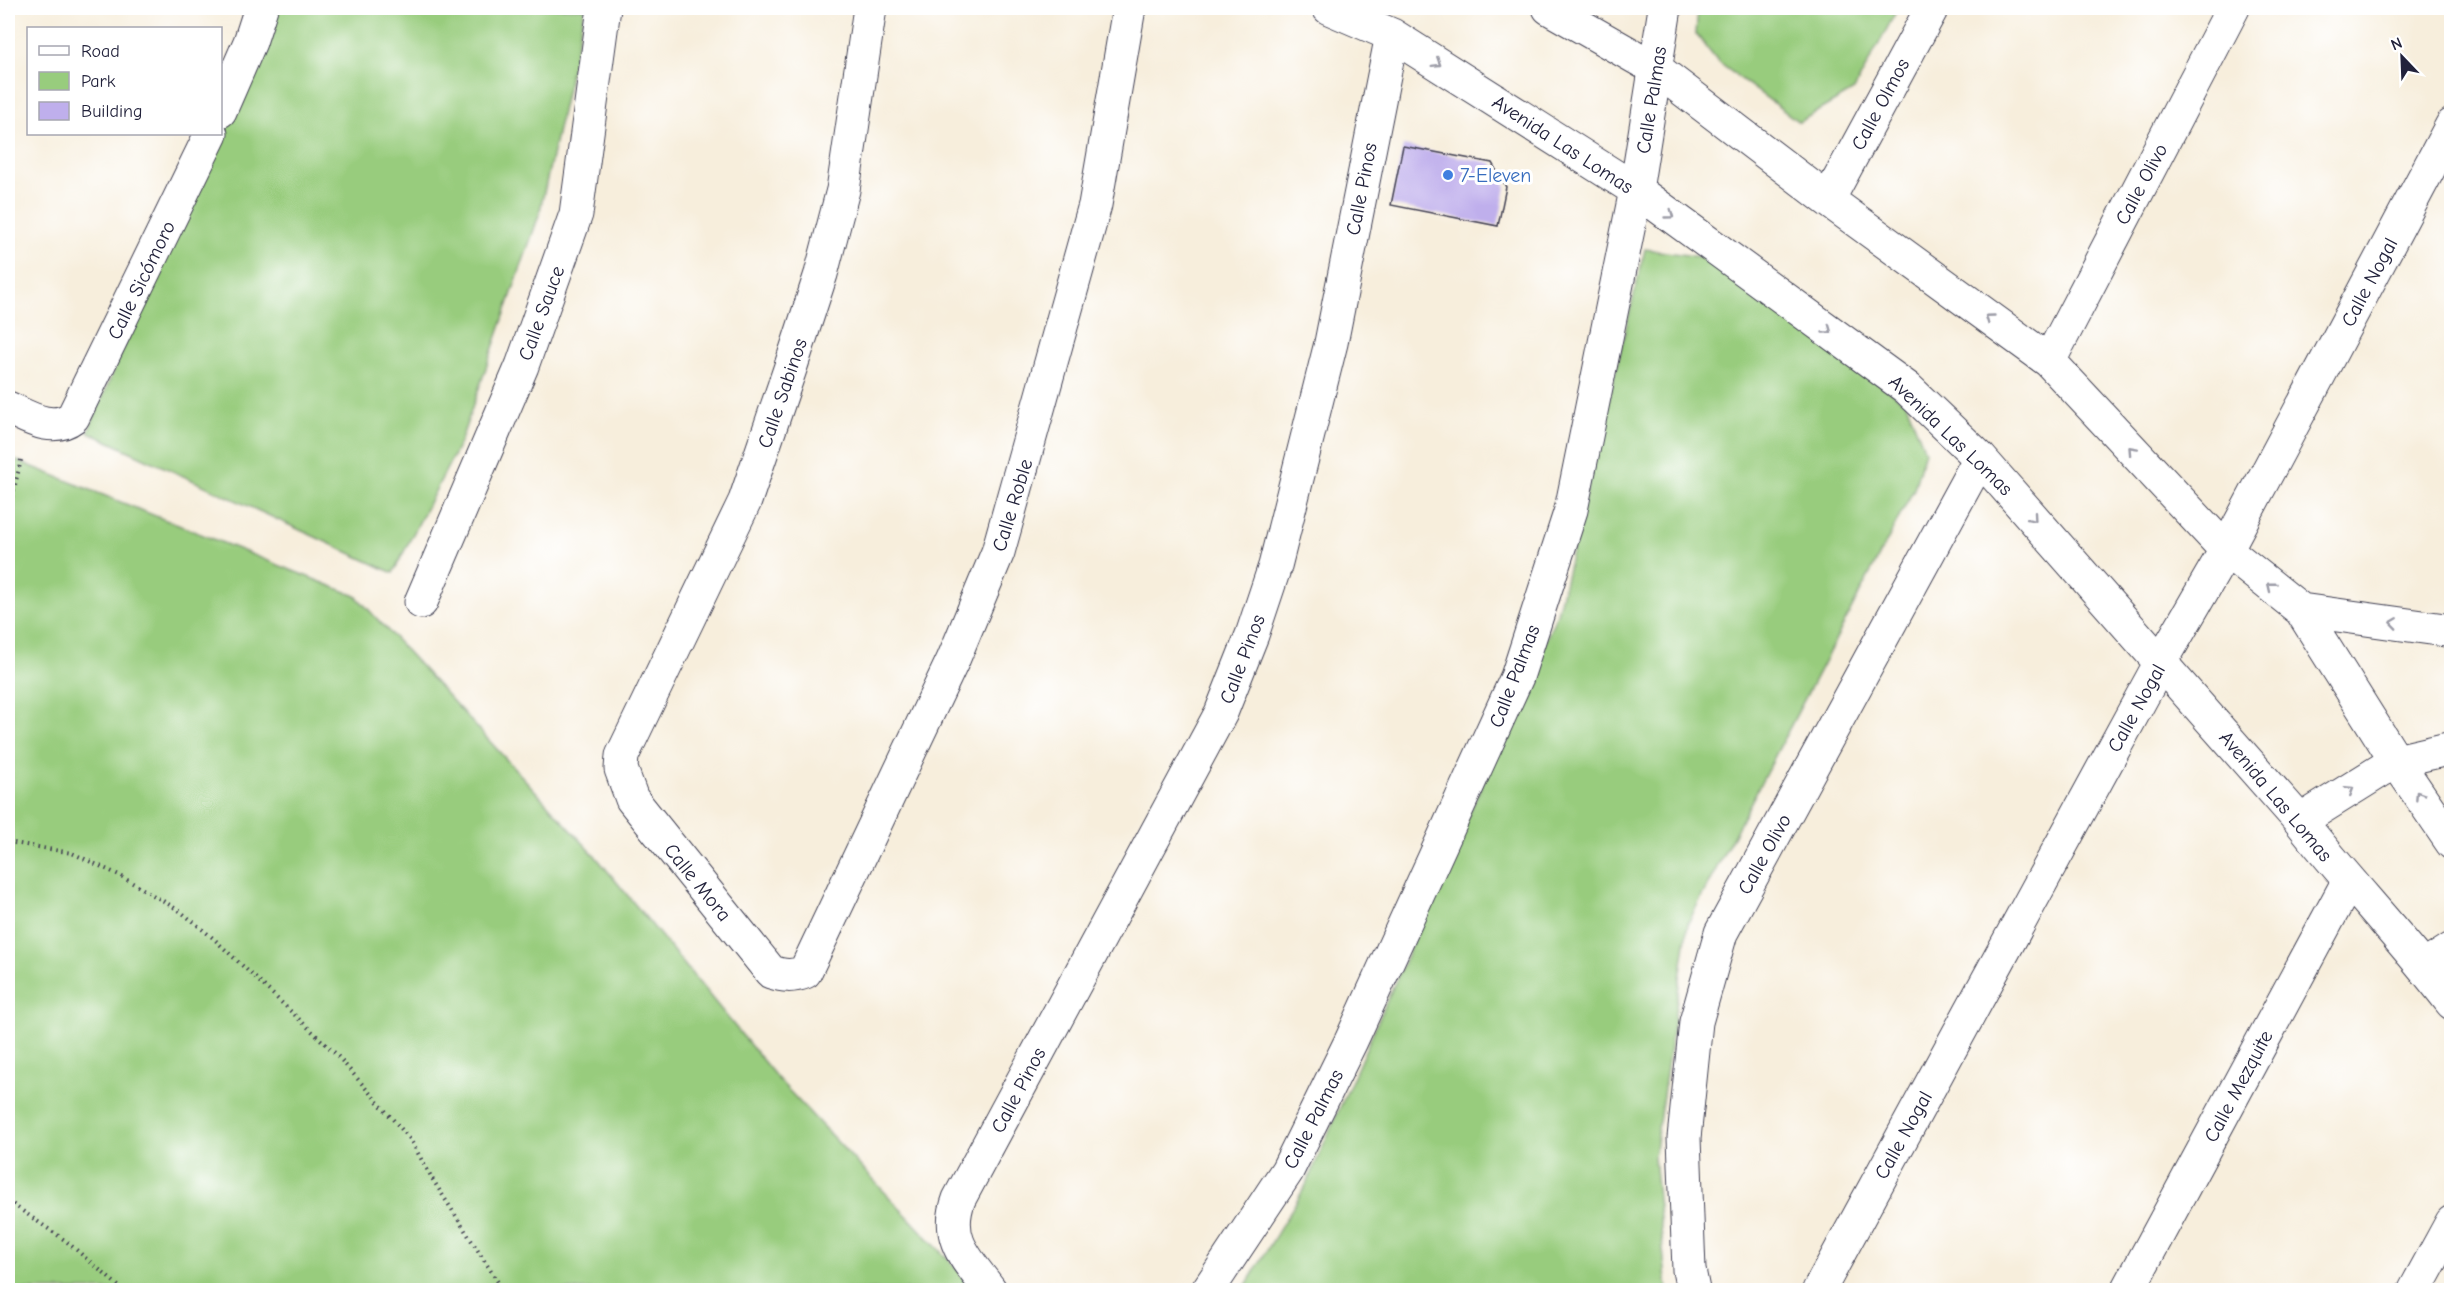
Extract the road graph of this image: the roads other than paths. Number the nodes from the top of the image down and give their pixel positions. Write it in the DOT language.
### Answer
graph roads {
  1 [pos="261,8"];
  2 [pos="604,8"];
  3 [pos="870,8"];
  4 [pos="1128,8"];
  5 [pos="1329,8"];
  6 [pos="1549,8"];
  7 [pos="1665,8"];
  8 [pos="1932,8"];
  9 [pos="2234,8"];
  10 [pos="1392,35"];
  11 [pos="1656,69"];
  12 [pos="222,106"];
  13 [pos="2451,125"];
  14 [pos="211,135"];
  15 [pos="1636,190"];
  16 [pos="1828,200"];
  17 [pos="2049,361"];
  18 [pos="14,410"];
  19 [pos="1980,458"];
  20 [pos="2226,550"];
  21 [pos="421,602"];
  22 [pos="2301,610"];
  23 [pos="2451,631"];
  24 [pos="2161,662"];
  25 [pos="2451,748"];
  26 [pos="622,756"];
  27 [pos="2396,761"];
  28 [pos="2300,822"];
  29 [pos="2451,843"];
  30 [pos="2348,882"];
  31 [pos="2451,949"];
  32 [pos="2424,967"];
  33 [pos="805,972"];
  34 [pos="2451,1003"];
  35 [pos="2451,1222"];
  36 [pos="990,1290"];
  37 [pos="1208,1290"];
  38 [pos="1693,1290"];
  39 [pos="1819,1290"];
  40 [pos="2128,1290"];
  41 [pos="2415,1290"];
  1 -- 12 [label="street"];
  2 -- 21 [label="street, Calle Sauce"];
  3 -- 26 [label="street, Calle Sabinos"];
  4 -- 33 [label="street, Calle Roble"];
  5 -- 10 [label="street, Avenida Las Lomas"];
  6 -- 11 [label="street"];
  7 -- 11 [label="street, Calle Palmas"];
  8 -- 16 [label="street, Calle Olmos"];
  9 -- 17 [label="street, Calle Olivo"];
  10 -- 15 [label="street, Avenida Las Lomas, one-way"];
  10 -- 36 [label="street, Calle Pinos"];
  11 -- 15 [label="street, Calle Palmas"];
  11 -- 16 [label="street"];
  13 -- 20 [label="street, Calle Nogal"];
  14 -- 18 [label="street, Calle Sicómoro"];
  15 -- 19 [label="street, Avenida Las Lomas, one-way"];
  15 -- 37 [label="street, Calle Palmas"];
  17 -- 16 [label="street, one-way"];
  20 -- 17 [label="street, one-way"];
  19 -- 24 [label="street, Avenida Las Lomas, one-way"];
  19 -- 38 [label="street, Calle Olivo"];
  22 -- 20 [label="street, one-way"];
  20 -- 24 [label="street, Calle Nogal"];
  23 -- 22 [label="street, one-way"];
  22 -- 27 [label="street"];
  24 -- 28 [label="street, Avenida Las Lomas"];
  24 -- 39 [label="street, Calle Nogal"];
  25 -- 27 [label="street"];
  26 -- 33 [label="street, Calle Mora"];
  28 -- 27 [label="street, one-way"];
  29 -- 27 [label="street, one-way"];
  28 -- 30 [label="street, Avenida Las Lomas"];
  30 -- 32 [label="street, Avenida Las Lomas"];
  30 -- 40 [label="street, Calle Mezquite"];
  31 -- 32 [label="street"];
  32 -- 34 [label="street, Avenida Las Lomas"];
  35 -- 41 [label="street"];
}
